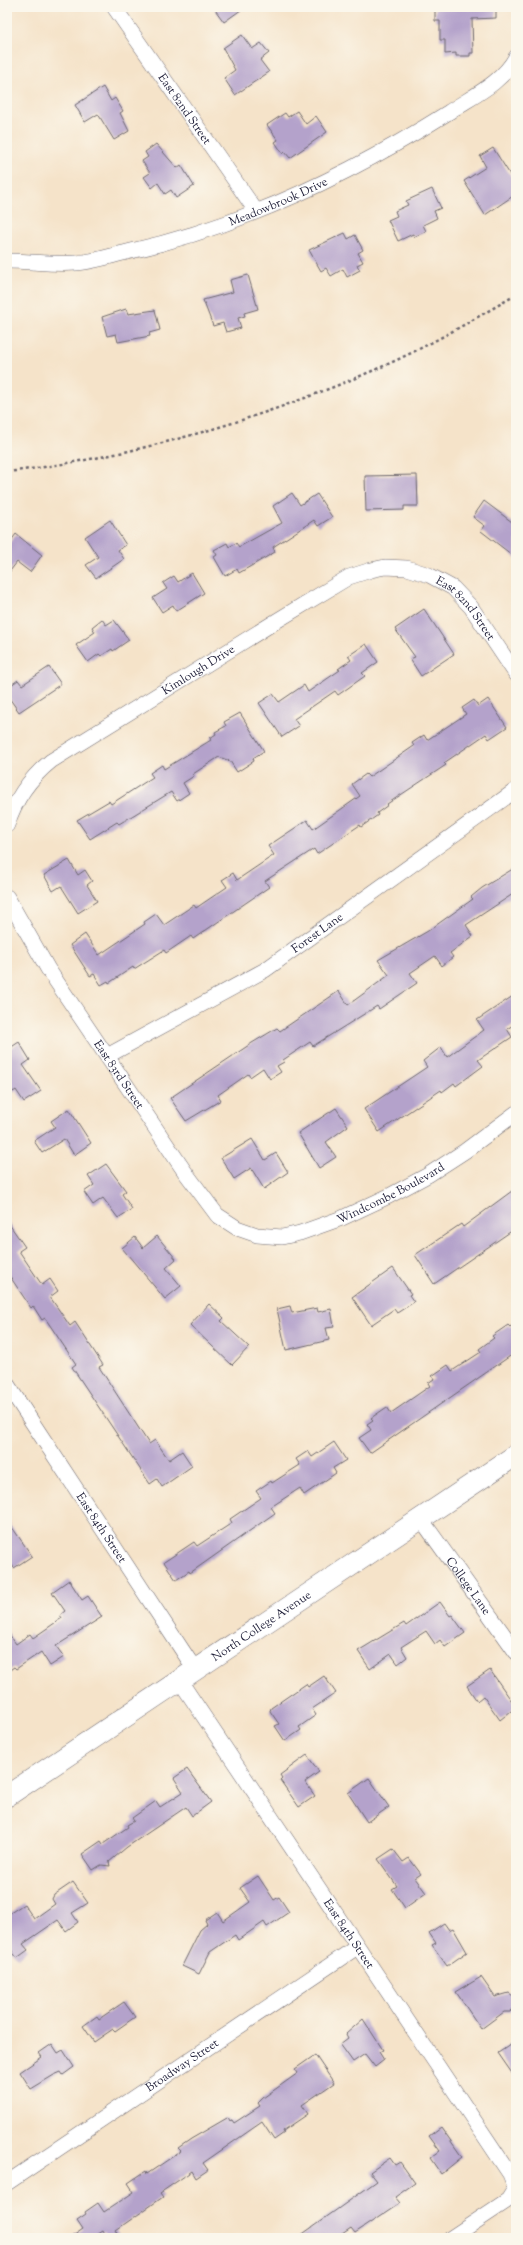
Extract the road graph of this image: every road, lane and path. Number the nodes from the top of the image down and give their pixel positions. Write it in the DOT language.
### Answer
graph roads {
  1 [pos="114,7"];
  2 [pos="516,57"];
  3 [pos="256,211"];
  4 [pos="7,261"];
  5 [pos="516,295"];
  6 [pos="7,472"];
  7 [pos="421,571"];
  8 [pos="516,674"];
  9 [pos="516,790"];
  10 [pos="7,825"];
  11 [pos="7,897"];
  12 [pos="107,1056"];
  13 [pos="516,1113"];
  14 [pos="250,1232"];
  15 [pos="7,1384"];
  16 [pos="516,1455"];
  17 [pos="421,1519"];
  18 [pos="516,1652"];
  19 [pos="188,1676"];
  20 [pos="7,1796"];
  21 [pos="357,1947"];
  22 [pos="7,2183"];
  23 [pos="515,2187"];
  24 [pos="450,2238"];
  1 -- 3 [label="street, East 82nd Street"];
  2 -- 3 [label="street, Meadowbrook Drive"];
  3 -- 4 [label="street, Meadowbrook Drive"];
  5 -- 6 [label="path"];
  7 -- 8 [label="street, East 82nd Street"];
  7 -- 10 [label="street, Kimlough Drive"];
  9 -- 12 [label="street, Forest Lane"];
  11 -- 12 [label="street, East 83rd Street"];
  12 -- 14 [label="street, East 83rd Street"];
  13 -- 14 [label="street, Windcombe Boulevard"];
  15 -- 19 [label="street, East 84th Street"];
  16 -- 17 [label="main road, North College Avenue"];
  17 -- 18 [label="street, College Lane"];
  17 -- 19 [label="main road, North College Avenue"];
  19 -- 20 [label="main road, North College Avenue"];
  19 -- 21 [label="street, East 84th Street"];
  21 -- 22 [label="street, Broadway Street"];
  21 -- 23 [label="street, East 84th Street"];
  23 -- 24 [label="street"];
}
